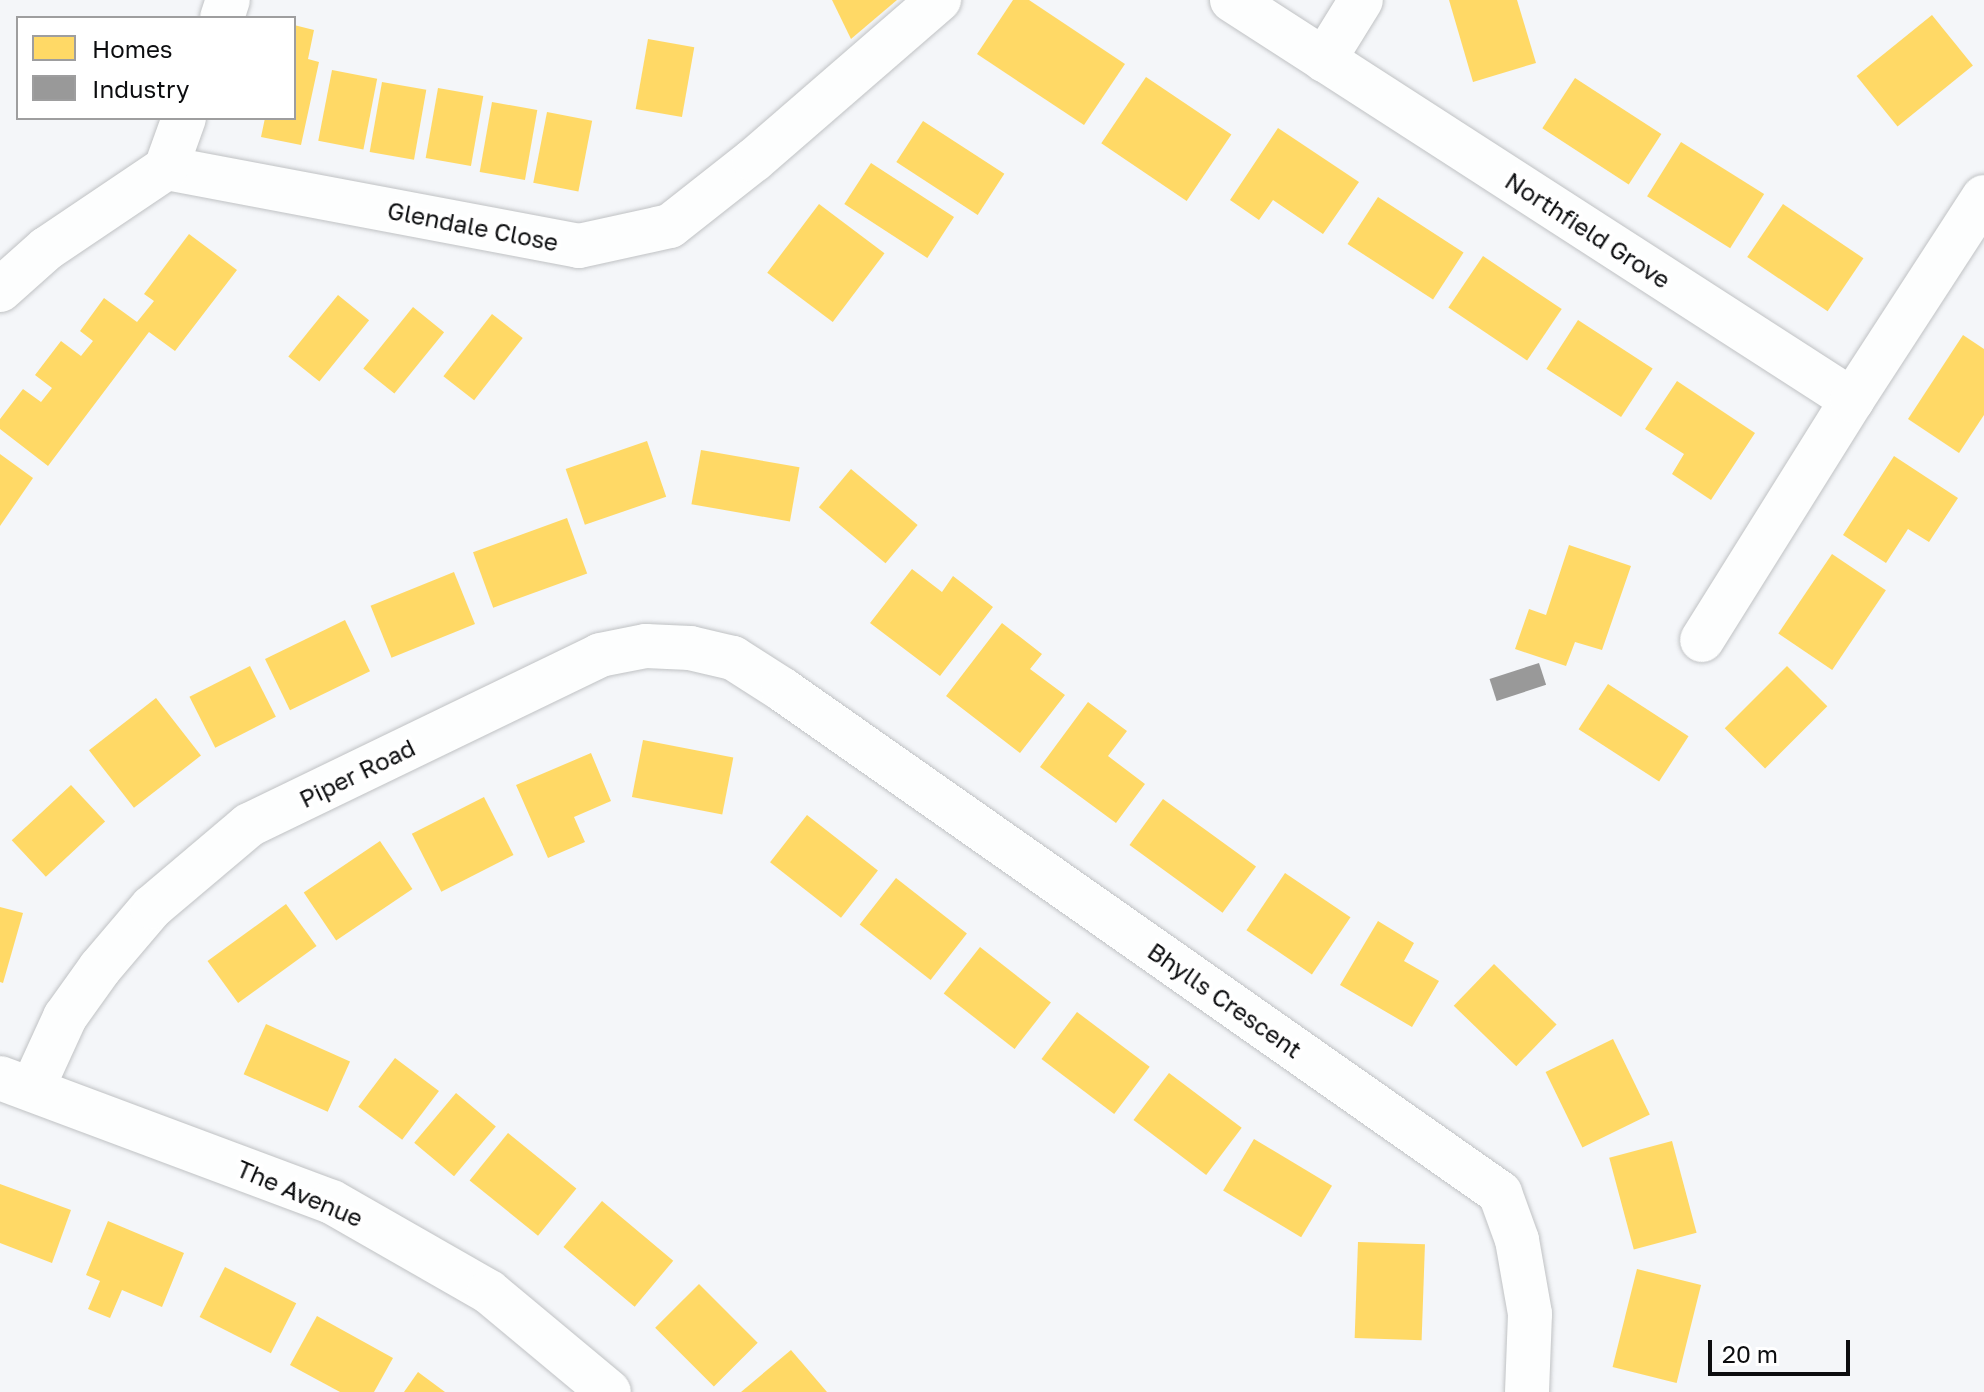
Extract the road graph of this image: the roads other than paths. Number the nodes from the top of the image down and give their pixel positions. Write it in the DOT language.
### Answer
graph roads {
  1 [pos="939,0"];
  2 [pos="1232,0"];
  3 [pos="1361,0"];
  4 [pos="1324,60"];
  5 [pos="183,120"];
  6 [pos="166,168"];
  7 [pos="1984,197"];
  8 [pos="0,290"];
  9 [pos="1852,400"];
  10 [pos="1702,640"];
  11 [pos="783,690"];
  12 [pos="16,1082"];
  13 [pos="609,1392"];
  14 [pos="1527,1392"];
  1 -- 6 [label="street, Glendale Close"];
  2 -- 4 [label="street, Northfield Grove"];
  3 -- 4 [label="street"];
  4 -- 9 [label="street, Northfield Grove"];
  5 -- 6 [label="street"];
  6 -- 8 [label="street"];
  7 -- 9 [label="street"];
  9 -- 10 [label="street"];
  11 -- 12 [label="street, Piper Road"];
  11 -- 14 [label="street, Bhylls Crescent"];
  12 -- 13 [label="street, The Avenue"];
}
